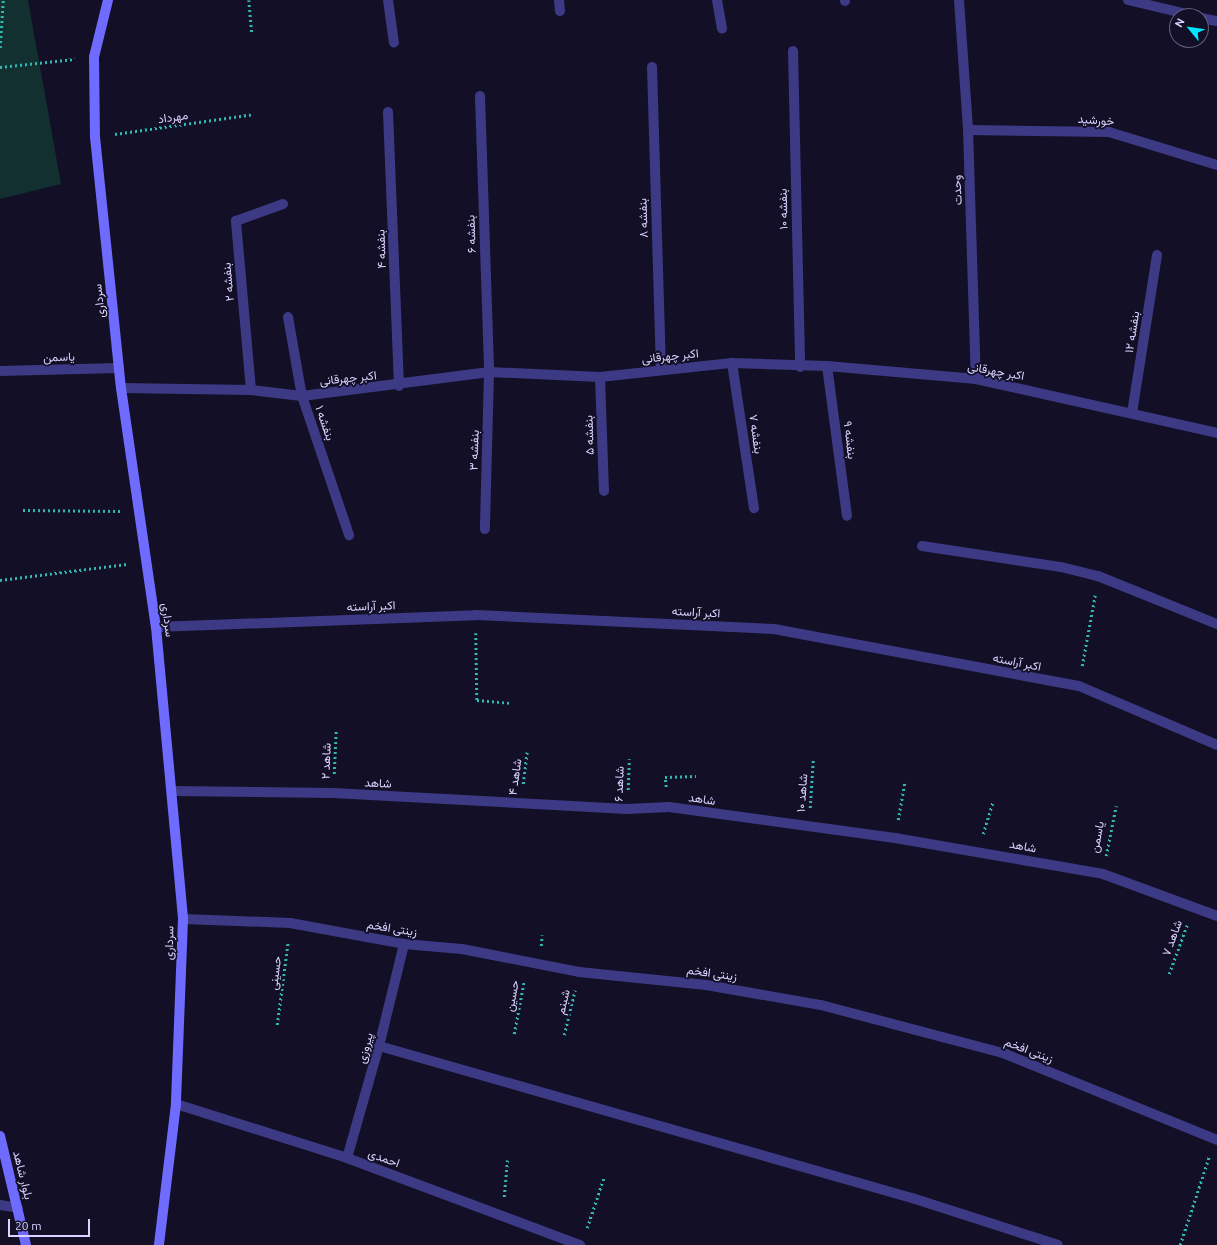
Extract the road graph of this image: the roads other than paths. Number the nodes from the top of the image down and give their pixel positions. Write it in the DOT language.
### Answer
graph roads {
  1 [pos="108,0"];
  2 [pos="388,0"];
  3 [pos="559,0"];
  4 [pos="717,0"];
  5 [pos="959,0"];
  6 [pos="1128,0"];
  7 [pos="1169,10"];
  8 [pos="560,11"];
  9 [pos="722,29"];
  10 [pos="394,43"];
  11 [pos="793,51"];
  12 [pos="652,67"];
  13 [pos="480,96"];
  14 [pos="388,112"];
  15 [pos="968,130"];
  16 [pos="1217,165"];
  17 [pos="283,204"];
  18 [pos="1157,255"];
  19 [pos="288,317"];
  20 [pos="732,363"];
  21 [pos="828,366"];
  22 [pos="800,367"];
  23 [pos="119,368"];
  24 [pos="661,369"];
  25 [pos="0,371"];
  26 [pos="489,372"];
  27 [pos="600,377"];
  28 [pos="976,379"];
  29 [pos="399,386"];
  30 [pos="121,388"];
  31 [pos="251,390"];
  32 [pos="302,396"];
  33 [pos="1132,413"];
  34 [pos="1217,433"];
  35 [pos="604,491"];
  36 [pos="754,508"];
  37 [pos="847,516"];
  38 [pos="485,529"];
  39 [pos="349,535"];
  40 [pos="922,546"];
  41 [pos="1217,624"];
  42 [pos="156,627"];
  43 [pos="1217,744"];
  44 [pos="172,791"];
  45 [pos="1217,916"];
  46 [pos="183,919"];
  47 [pos="404,944"];
  48 [pos="379,1046"];
  49 [pos="176,1104"];
  50 [pos="0,1136"];
  51 [pos="1216,1140"];
  52 [pos="347,1158"];
  53 [pos="0,1205"];
  54 [pos="18,1208"];
  55 [pos="26,1245"];
  56 [pos="159,1245"];
  57 [pos="580,1245"];
  58 [pos="1058,1245"];
  1 -- 23 [label="main road, سرداری"];
  2 -- 10 [label="street"];
  3 -- 8 [label="street"];
  4 -- 9 [label="street"];
  5 -- 15 [label="street, وحدت"];
  6 -- 7 [label="street"];
  11 -- 22 [label="street, بنفشه ۱۰"];
  12 -- 24 [label="street, بنفشه ۸"];
  13 -- 26 [label="street, بنفشه ۶"];
  14 -- 29 [label="street, بنفشه ۴"];
  15 -- 16 [label="street, خورشید"];
  15 -- 28 [label="street, وحدت"];
  17 -- 31 [label="street, بنفشه ۲"];
  18 -- 33 [label="street, بنفشه ۱۲"];
  19 -- 32 [label="street, بنفشه ۱"];
  20 -- 22 [label="street, اکبر چهرقانی"];
  20 -- 24 [label="street, اکبر چهرقانی"];
  20 -- 36 [label="street, بنفشه ۷"];
  21 -- 22 [label="street, اکبر چهرقانی"];
  21 -- 28 [label="street, اکبر چهرقانی"];
  21 -- 37 [label="street, بنفشه ۹"];
  23 -- 25 [label="street, یاسمن"];
  23 -- 30 [label="main road, سرداری"];
  24 -- 27 [label="street, اکبر چهرقانی"];
  26 -- 27 [label="street, اکبر چهرقانی"];
  26 -- 29 [label="street, اکبر چهرقانی"];
  26 -- 38 [label="street, بنفشه ۳"];
  27 -- 35 [label="street, بنفشه ۵"];
  28 -- 33 [label="street, اکبر چهرقانی"];
  29 -- 32 [label="street, اکبر چهرقانی"];
  30 -- 31 [label="street, اکبر چهرقانی"];
  30 -- 42 [label="main road, سرداری"];
  31 -- 32 [label="street, اکبر چهرقانی"];
  32 -- 39 [label="street, بنفشه ۱"];
  33 -- 34 [label="street, اکبر چهرقانی"];
  40 -- 41 [label="street"];
  42 -- 43 [label="street, اکبر آراسته"];
  42 -- 44 [label="main road, سرداری"];
  44 -- 45 [label="street, شاهد"];
  44 -- 46 [label="main road, سرداری"];
  46 -- 47 [label="street, زینتی افخم"];
  46 -- 49 [label="main road, سرداری"];
  47 -- 48 [label="street, پیروزی"];
  47 -- 51 [label="street, زینتی افخم"];
  48 -- 52 [label="street, پیروزی"];
  48 -- 58 [label="street"];
  49 -- 52 [label="street, احمدی"];
  49 -- 56 [label="main road, سرداری"];
  50 -- 54 [label="main road, بلوار شاهد"];
  52 -- 57 [label="street, احمدی"];
  53 -- 54 [label="street"];
  54 -- 55 [label="main road, بلوار شاهد"];
}
